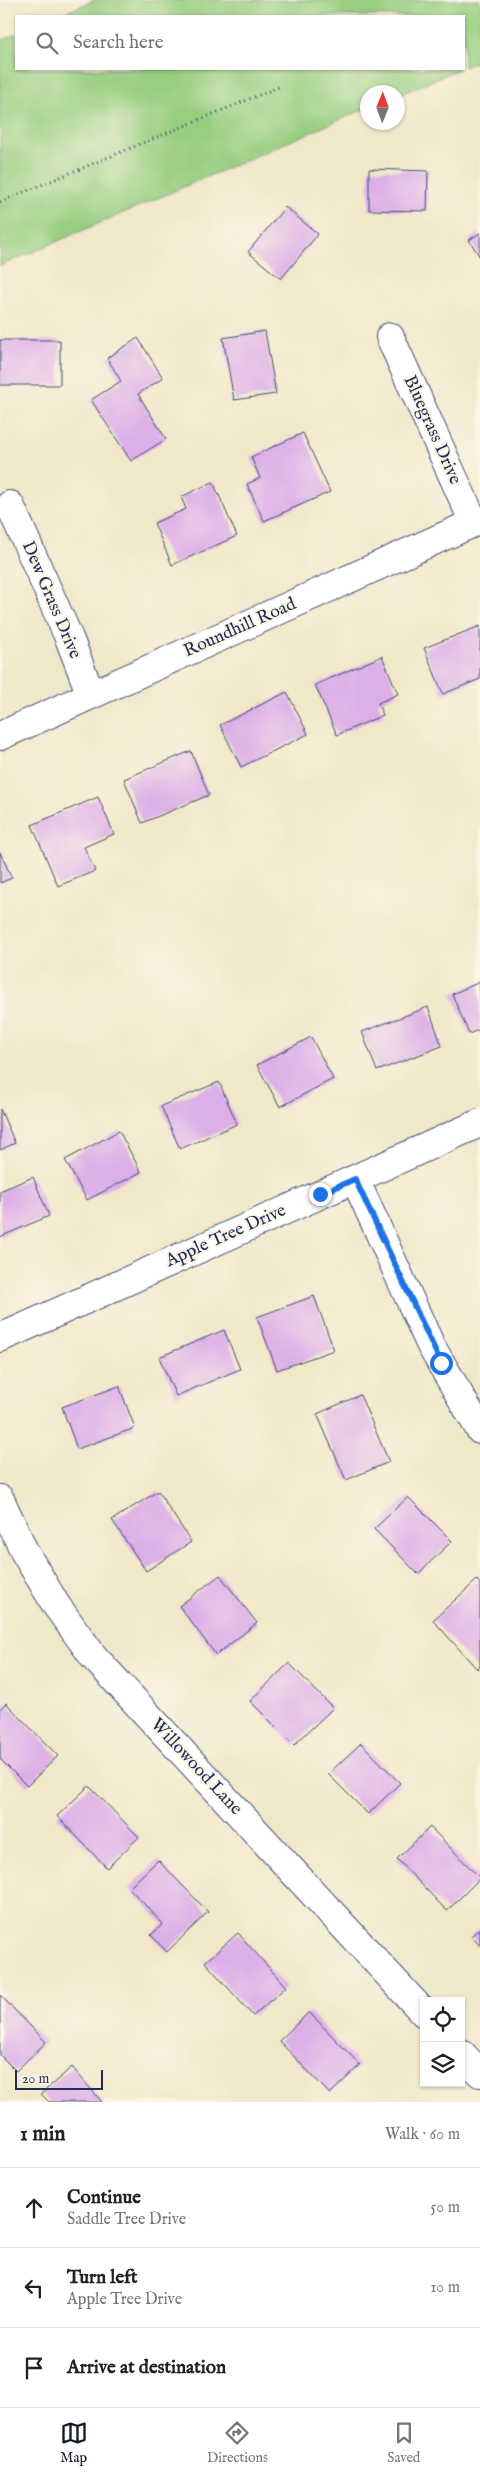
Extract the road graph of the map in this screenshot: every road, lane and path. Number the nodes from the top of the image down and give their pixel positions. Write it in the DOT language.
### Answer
graph roads {
  1 [pos="281,86"];
  2 [pos="0,202"];
  3 [pos="390,337"];
  4 [pos="10,505"];
  5 [pos="477,521"];
  6 [pos="91,695"];
  7 [pos="0,736"];
  8 [pos="480,1123"];
  9 [pos="355,1179"];
  10 [pos="0,1338"];
  11 [pos="480,1430"];
  12 [pos="0,1499"];
  13 [pos="420,2008"];
  14 [pos="465,2057"];
  15 [pos="480,2073"];
  1 -- 2 [label="path"];
  3 -- 5 [label="street, Bluegrass Drive"];
  4 -- 6 [label="street, Dew Grass Drive"];
  5 -- 6 [label="street, Roundhill Road"];
  6 -- 7 [label="street, Roundhill Road"];
  8 -- 9 [label="street, Apple Tree Drive"];
  9 -- 10 [label="street, Apple Tree Drive"];
  9 -- 11 [label="street"];
  12 -- 13 [label="street, Willowood Lane"];
  14 -- 15 [label="street"];
}
